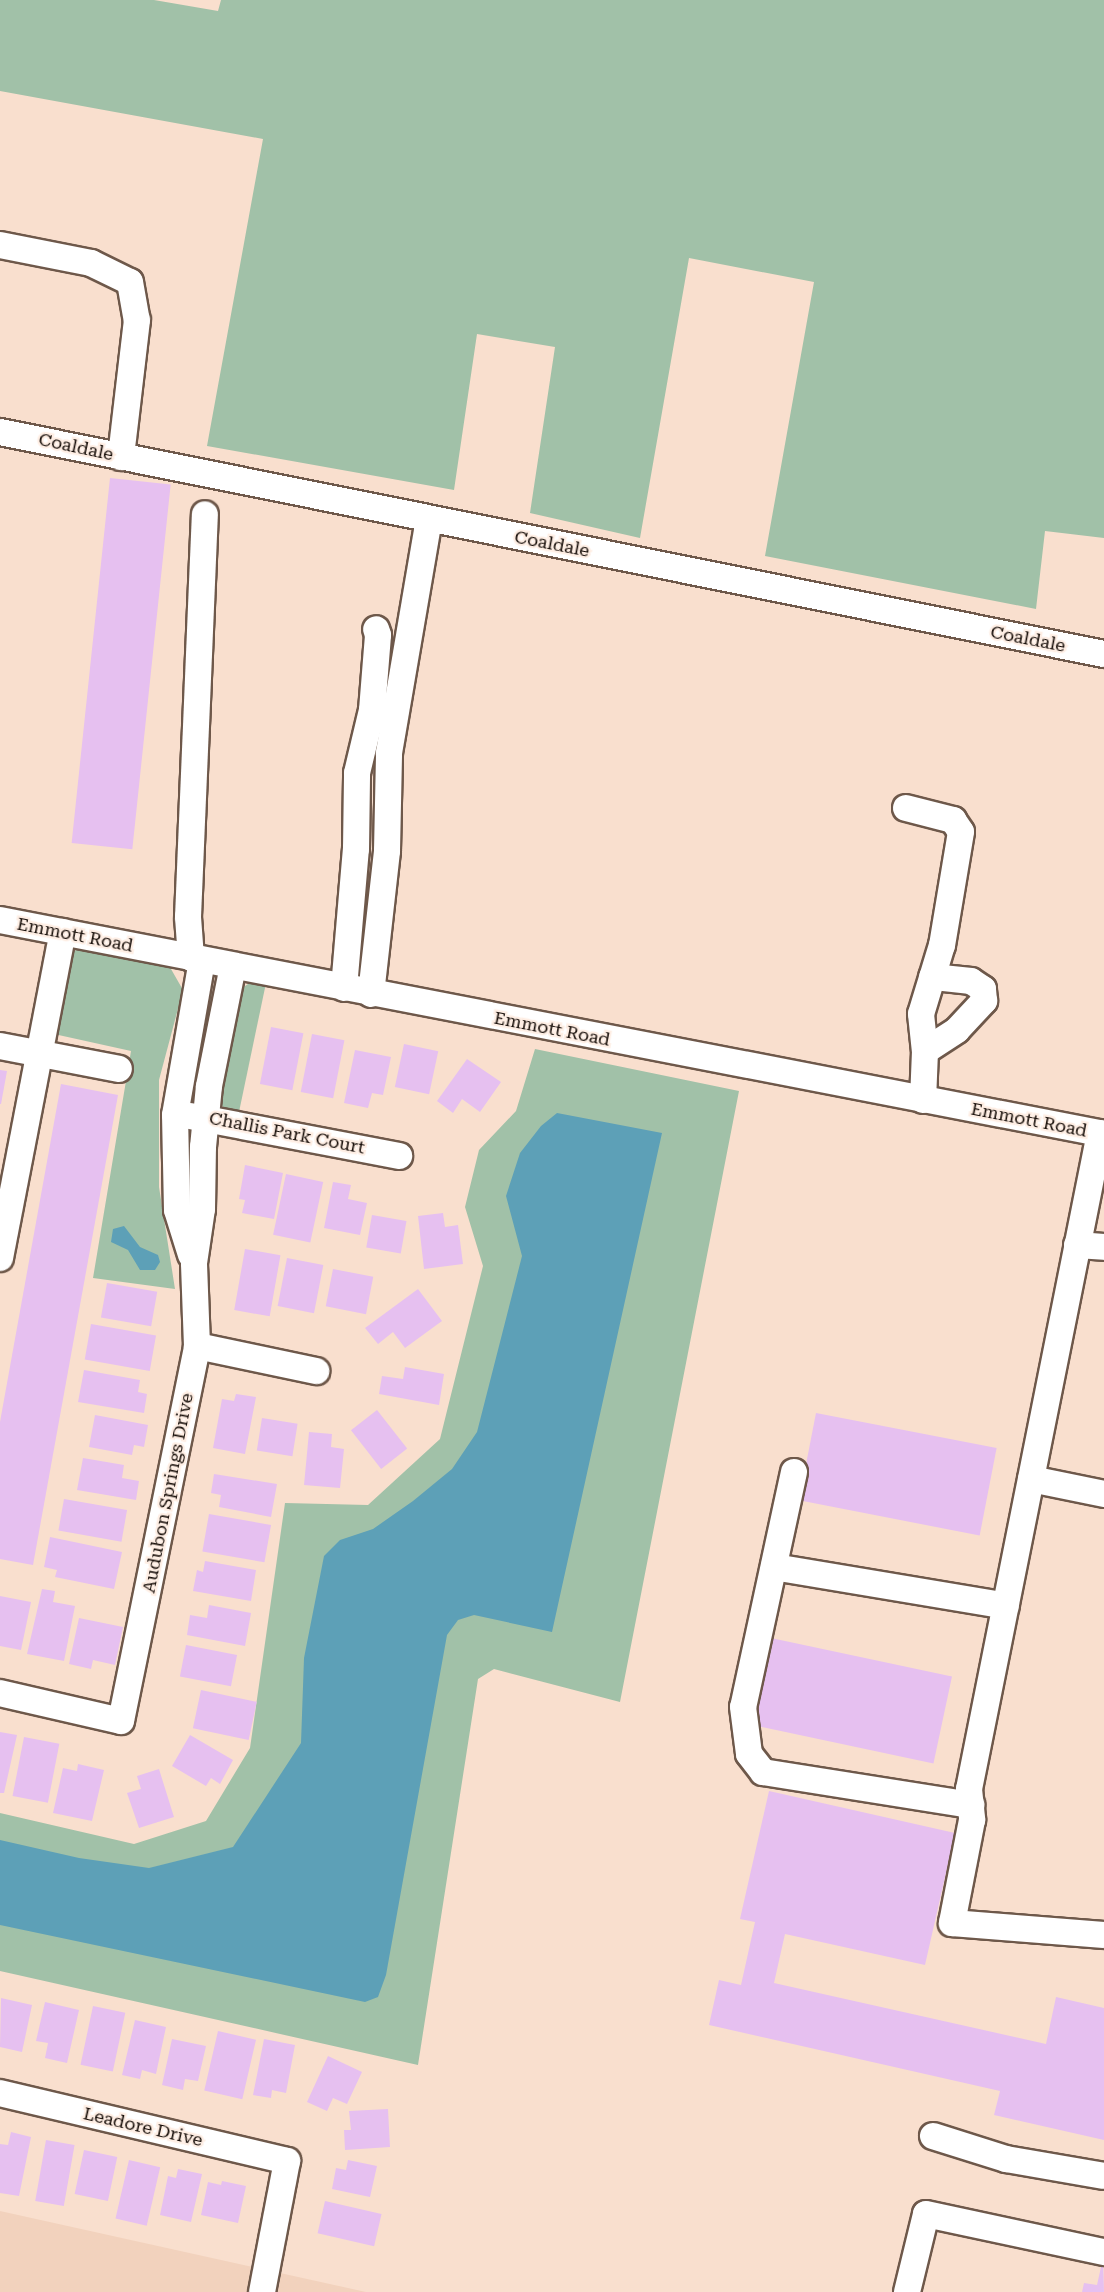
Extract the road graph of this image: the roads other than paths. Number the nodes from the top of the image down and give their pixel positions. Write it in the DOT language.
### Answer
graph roads {
  1 [pos="0,245"];
  2 [pos="0,432"];
  3 [pos="121,457"];
  4 [pos="205,514"];
  5 [pos="429,520"];
  6 [pos="376,629"];
  7 [pos="1104,654"];
  8 [pos="906,808"];
  9 [pos="0,920"];
  10 [pos="63,932"];
  11 [pos="196,959"];
  12 [pos="232,966"];
  13 [pos="932,977"];
  14 [pos="344,988"];
  15 [pos="371,994"];
  16 [pos="0,1046"];
  17 [pos="925,1051"];
  18 [pos="39,1054"];
  19 [pos="119,1069"];
  20 [pos="922,1100"];
  21 [pos="175,1115"];
  22 [pos="206,1116"];
  23 [pos="1102,1134"];
  24 [pos="399,1156"];
  25 [pos="1077,1245"];
  26 [pos="1104,1247"];
  27 [pos="0,1258"];
  28 [pos="194,1263"];
  29 [pos="197,1346"];
  30 [pos="316,1371"];
  31 [pos="794,1472"];
  32 [pos="1031,1479"];
  33 [pos="1104,1494"];
  34 [pos="774,1568"];
  35 [pos="1006,1606"];
  36 [pos="0,1693"];
  37 [pos="971,1805"];
  38 [pos="1104,1935"];
  39 [pos="0,2093"];
  40 [pos="933,2136"];
  41 [pos="1104,2176"];
  42 [pos="1104,2252"];
  43 [pos="262,2292"];
  44 [pos="907,2292"];
  1 -- 3 [label="street"];
  2 -- 3 [label="street, Coaldale"];
  3 -- 5 [label="street, Coaldale"];
  4 -- 11 [label="street, Audubon Springs Drive"];
  5 -- 7 [label="street, Coaldale"];
  5 -- 15 [label="street"];
  6 -- 14 [label="street"];
  8 -- 13 [label="street"];
  9 -- 10 [label="street, Emmott Road"];
  10 -- 11 [label="street, Emmott Road"];
  10 -- 18 [label="street"];
  11 -- 12 [label="street, Emmott Road"];
  11 -- 21 [label="street, Audubon Springs Drive"];
  12 -- 14 [label="street, Emmott Road"];
  12 -- 22 [label="street, Audubon Springs Drive"];
  13 -- 17 [label="street"];
  13 -- 17 [label="street"];
  14 -- 15 [label="street, Emmott Road"];
  15 -- 20 [label="street, Emmott Road"];
  16 -- 18 [label="street"];
  17 -- 20 [label="street"];
  18 -- 19 [label="street"];
  18 -- 27 [label="street"];
  20 -- 23 [label="street, Emmott Road"];
  21 -- 22 [label="street, Challis Park Court"];
  21 -- 28 [label="street, Audubon Springs Drive"];
  22 -- 24 [label="street, Challis Park Court"];
  22 -- 28 [label="street, Audubon Springs Drive"];
  23 -- 25 [label="street"];
  25 -- 26 [label="street"];
  25 -- 32 [label="street"];
  28 -- 29 [label="street, Audubon Springs Drive"];
  29 -- 30 [label="street"];
  29 -- 36 [label="street, Audubon Springs Drive"];
  31 -- 34 [label="street"];
  32 -- 33 [label="street"];
  32 -- 35 [label="street"];
  34 -- 35 [label="street"];
  34 -- 37 [label="street"];
  35 -- 37 [label="street"];
  37 -- 38 [label="street"];
  39 -- 43 [label="street, Leadore Drive"];
  40 -- 41 [label="street"];
  42 -- 44 [label="street"];
}
